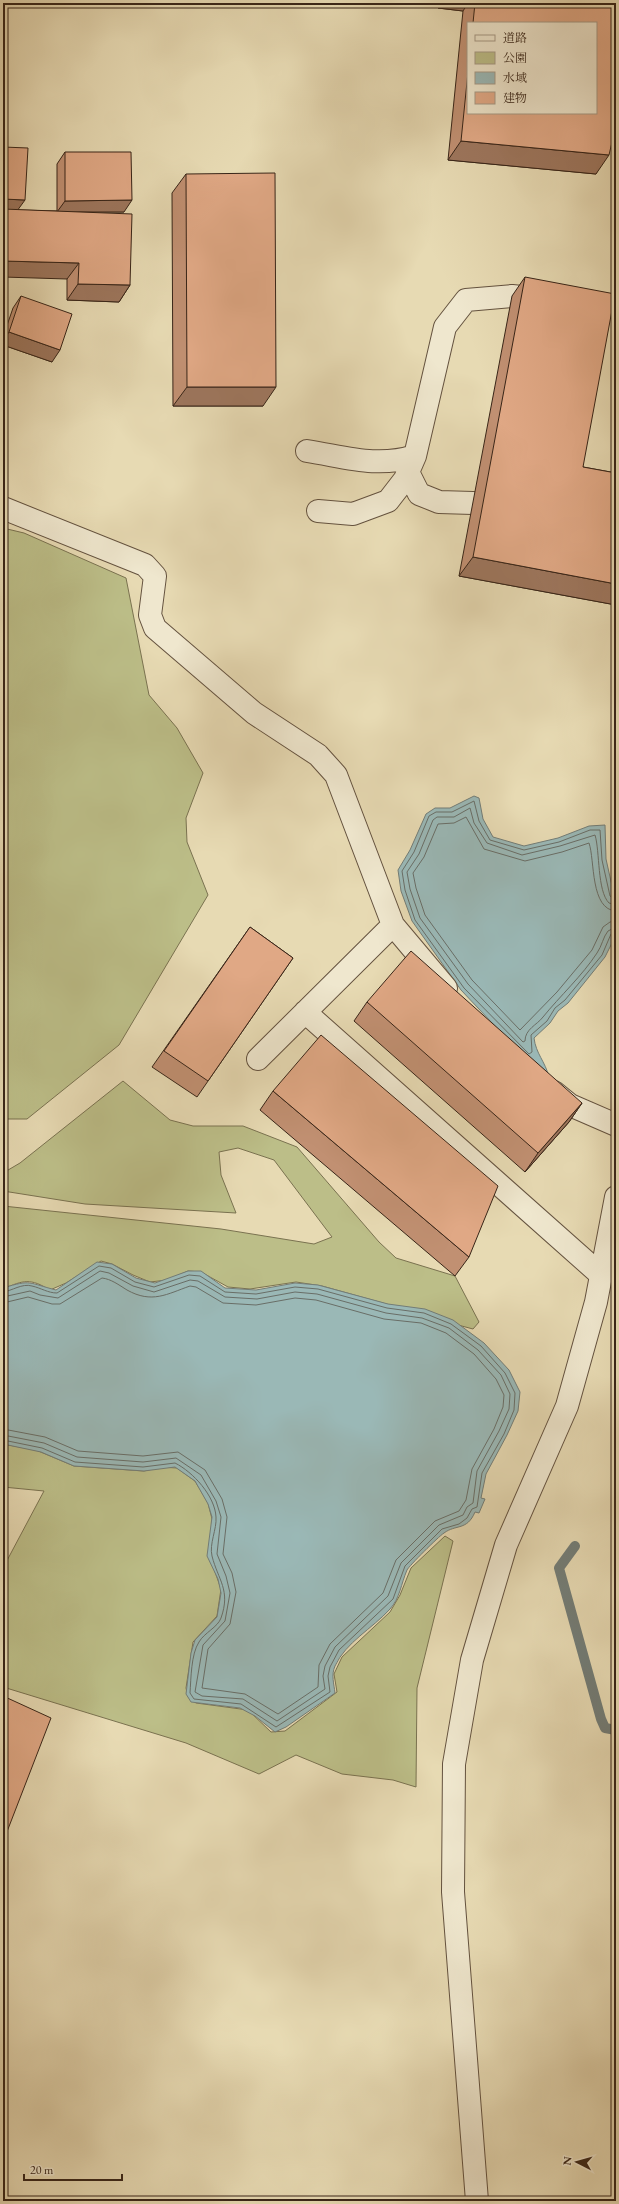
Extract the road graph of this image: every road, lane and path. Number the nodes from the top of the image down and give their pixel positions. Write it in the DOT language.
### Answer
graph roads {
  1 [pos="564,302"];
  2 [pos="307,451"];
  3 [pos="412,464"];
  4 [pos="473,503"];
  5 [pos="3,508"];
  6 [pos="318,511"];
  7 [pos="393,925"];
  8 [pos="458,1001"];
  9 [pos="305,1012"];
  10 [pos="258,1059"];
  11 [pos="539,1081"];
  12 [pos="616,1125"];
  13 [pos="616,1197"];
  14 [pos="601,1275"];
  15 [pos="477,2201"];
  1 -- 3 [label="street"];
  2 -- 3 [label="street"];
  3 -- 4 [label="street"];
  3 -- 6 [label="street"];
  5 -- 7 [label="street"];
  7 -- 8 [label="street"];
  7 -- 9 [label="street"];
  9 -- 10 [label="street"];
  9 -- 14 [label="street"];
  11 -- 12 [label="street"];
  13 -- 14 [label="street"];
  14 -- 15 [label="street"];
}
